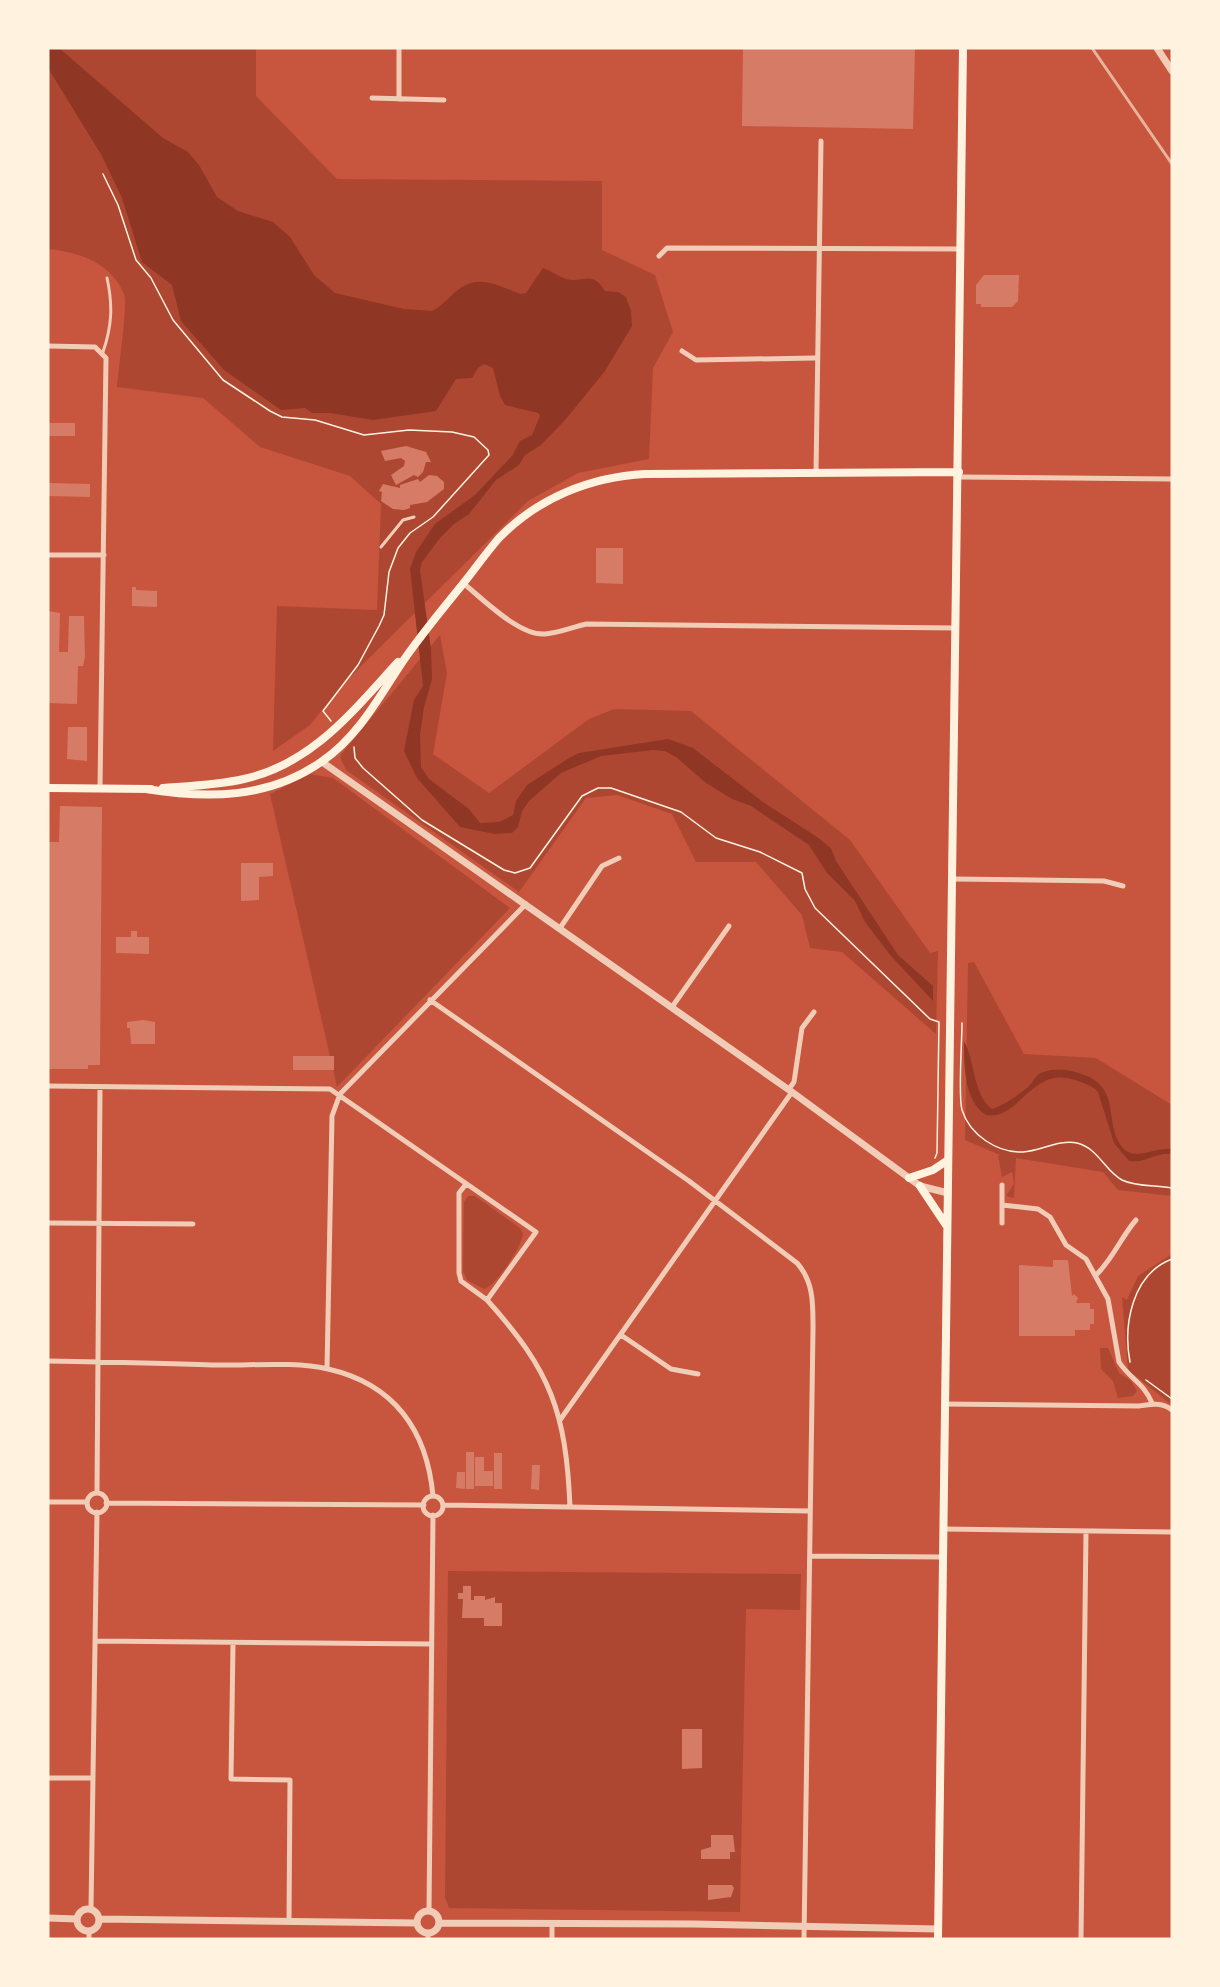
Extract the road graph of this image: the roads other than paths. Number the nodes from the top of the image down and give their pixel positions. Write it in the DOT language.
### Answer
graph roads {
  1 [pos="399,48"];
  2 [pos="963,48"];
  3 [pos="1157,48"];
  4 [pos="1172,71"];
  5 [pos="372,98"];
  6 [pos="399,99"];
  7 [pos="444,100"];
  8 [pos="821,141"];
  9 [pos="819,249"];
  10 [pos="961,249"];
  11 [pos="659,256"];
  12 [pos="107,278"];
  13 [pos="48,346"];
  14 [pos="682,351"];
  15 [pos="103,352"];
  16 [pos="815,358"];
  17 [pos="816,473"];
  18 [pos="959,474"];
  19 [pos="1172,479"];
  20 [pos="414,517"];
  21 [pos="381,546"];
  22 [pos="48,555"];
  23 [pos="104,555"];
  24 [pos="464,583"];
  25 [pos="956,628"];
  26 [pos="413,646"];
  27 [pos="310,750"];
  28 [pos="322,762"];
  29 [pos="48,788"];
  30 [pos="100,788"];
  31 [pos="146,789"];
  32 [pos="620,858"];
  33 [pos="952,879"];
  34 [pos="1123,886"];
  35 [pos="525,904"];
  36 [pos="729,926"];
  37 [pos="560,928"];
  38 [pos="430,1000"];
  39 [pos="672,1007"];
  40 [pos="814,1012"];
  41 [pos="48,1086"];
  42 [pos="100,1087"];
  43 [pos="790,1090"];
  44 [pos="340,1094"];
  45 [pos="948,1160"];
  46 [pos="909,1178"];
  47 [pos="466,1184"];
  48 [pos="1002,1185"];
  49 [pos="920,1186"];
  50 [pos="948,1193"];
  51 [pos="715,1201"];
  52 [pos="1002,1205"];
  53 [pos="1136,1220"];
  54 [pos="48,1223"];
  55 [pos="99,1223"];
  56 [pos="1002,1223"];
  57 [pos="193,1224"];
  58 [pos="947,1226"];
  59 [pos="1096,1275"];
  60 [pos="487,1300"];
  61 [pos="621,1335"];
  62 [pos="48,1361"];
  63 [pos="99,1362"];
  64 [pos="327,1369"];
  65 [pos="698,1374"];
  66 [pos="1152,1403"];
  67 [pos="944,1404"];
  68 [pos="1172,1410"];
  69 [pos="560,1420"];
  70 [pos="97,1493"];
  71 [pos="433,1496"];
  72 [pos="48,1502"];
  73 [pos="87,1502"];
  74 [pos="106,1503"];
  75 [pos="424,1505"];
  76 [pos="443,1505"];
  77 [pos="570,1507"];
  78 [pos="810,1511"];
  79 [pos="97,1512"];
  80 [pos="433,1515"];
  81 [pos="942,1529"];
  82 [pos="1086,1532"];
  83 [pos="1172,1532"];
  84 [pos="810,1556"];
  85 [pos="942,1557"];
  86 [pos="95,1641"];
  87 [pos="232,1643"];
  88 [pos="432,1644"];
  89 [pos="48,1778"];
  90 [pos="93,1778"];
  91 [pos="91,1909"];
  92 [pos="429,1911"];
  93 [pos="48,1918"];
  94 [pos="77,1919"];
  95 [pos="99,1919"];
  96 [pos="289,1921"];
  97 [pos="417,1923"];
  98 [pos="439,1923"];
  99 [pos="552,1925"];
  100 [pos="804,1926"];
  101 [pos="938,1929"];
  102 [pos="89,1935"];
  103 [pos="428,1936"];
  104 [pos="552,1939"];
  105 [pos="804,1939"];
  106 [pos="938,1939"];
  107 [pos="1081,1939"];
  1 -- 6 [label="street"];
  2 -- 10 [label="main road"];
  3 -- 4 [label="street"];
  5 -- 6 [label="street"];
  6 -- 7 [label="street"];
  8 -- 9 [label="street"];
  9 -- 10 [label="street"];
  9 -- 11 [label="street"];
  9 -- 16 [label="street"];
  10 -- 18 [label="main road"];
  12 -- 15 [label="lane"];
  13 -- 15 [label="street"];
  14 -- 16 [label="street"];
  15 -- 23 [label="street"];
  16 -- 17 [label="street"];
  17 -- 18 [label="main road"];
  17 -- 24 [label="main road"];
  18 -- 19 [label="street"];
  18 -- 25 [label="main road"];
  20 -- 21 [label="lane"];
  22 -- 23 [label="street"];
  23 -- 30 [label="street"];
  24 -- 25 [label="street"];
  24 -- 26 [label="main road"];
  25 -- 33 [label="main road"];
  26 -- 27 [label="main road"];
  26 -- 28 [label="main road"];
  27 -- 28 [label="main road"];
  27 -- 31 [label="main road"];
  28 -- 31 [label="main road"];
  28 -- 35 [label="street"];
  29 -- 30 [label="main road"];
  30 -- 31 [label="main road"];
  32 -- 37 [label="street"];
  33 -- 34 [label="street"];
  33 -- 45 [label="main road"];
  35 -- 37 [label="street"];
  35 -- 38 [label="street"];
  36 -- 39 [label="street"];
  37 -- 39 [label="street"];
  38 -- 44 [label="street"];
  38 -- 51 [label="street"];
  39 -- 43 [label="street"];
  40 -- 43 [label="street"];
  41 -- 42 [label="street"];
  42 -- 44 [label="street"];
  42 -- 55 [label="street"];
  43 -- 46 [label="street"];
  43 -- 51 [label="street"];
  44 -- 47 [label="street"];
  44 -- 64 [label="street"];
  45 -- 46 [label="main road"];
  45 -- 50 [label="main road"];
  46 -- 49 [label="street"];
  47 -- 60 [label="street"];
  47 -- 60 [label="street"];
  48 -- 52 [label="street"];
  49 -- 50 [label="street"];
  49 -- 58 [label="main road"];
  50 -- 58 [label="main road"];
  51 -- 61 [label="street"];
  51 -- 78 [label="street"];
  52 -- 56 [label="street"];
  52 -- 59 [label="street"];
  53 -- 59 [label="street"];
  54 -- 55 [label="street"];
  55 -- 57 [label="street"];
  55 -- 63 [label="street"];
  58 -- 67 [label="main road"];
  59 -- 66 [label="street"];
  60 -- 69 [label="street"];
  61 -- 65 [label="street"];
  61 -- 69 [label="street"];
  62 -- 63 [label="street"];
  63 -- 64 [label="street"];
  63 -- 70 [label="street"];
  64 -- 71 [label="street"];
  66 -- 67 [label="street"];
  66 -- 68 [label="street"];
  67 -- 81 [label="main road"];
  69 -- 77 [label="street"];
  70 -- 73 [label="street"];
  70 -- 74 [label="street"];
  71 -- 75 [label="street"];
  71 -- 76 [label="street"];
  72 -- 73 [label="street"];
  73 -- 79 [label="street"];
  74 -- 75 [label="street"];
  74 -- 79 [label="street"];
  75 -- 80 [label="street"];
  76 -- 77 [label="street"];
  76 -- 80 [label="street"];
  77 -- 78 [label="street"];
  78 -- 84 [label="street"];
  79 -- 86 [label="street"];
  80 -- 88 [label="street"];
  81 -- 82 [label="street"];
  81 -- 85 [label="main road"];
  82 -- 83 [label="street"];
  82 -- 107 [label="street"];
  84 -- 85 [label="street"];
  84 -- 100 [label="street"];
  85 -- 101 [label="main road"];
  86 -- 87 [label="street"];
  86 -- 90 [label="street"];
  87 -- 88 [label="street"];
  87 -- 96 [label="street"];
  88 -- 92 [label="street"];
  89 -- 90 [label="street"];
  90 -- 91 [label="street"];
  91 -- 94 [label="street"];
  91 -- 95 [label="street"];
  92 -- 97 [label="street"];
  92 -- 98 [label="street"];
  93 -- 94 [label="street"];
  94 -- 102 [label="street"];
  95 -- 96 [label="street"];
  95 -- 102 [label="street"];
  96 -- 97 [label="street"];
  97 -- 103 [label="street"];
  98 -- 99 [label="street"];
  98 -- 103 [label="street"];
  99 -- 100 [label="street"];
  99 -- 104 [label="street"];
  100 -- 101 [label="street"];
  100 -- 105 [label="street"];
  101 -- 106 [label="main road"];
}
